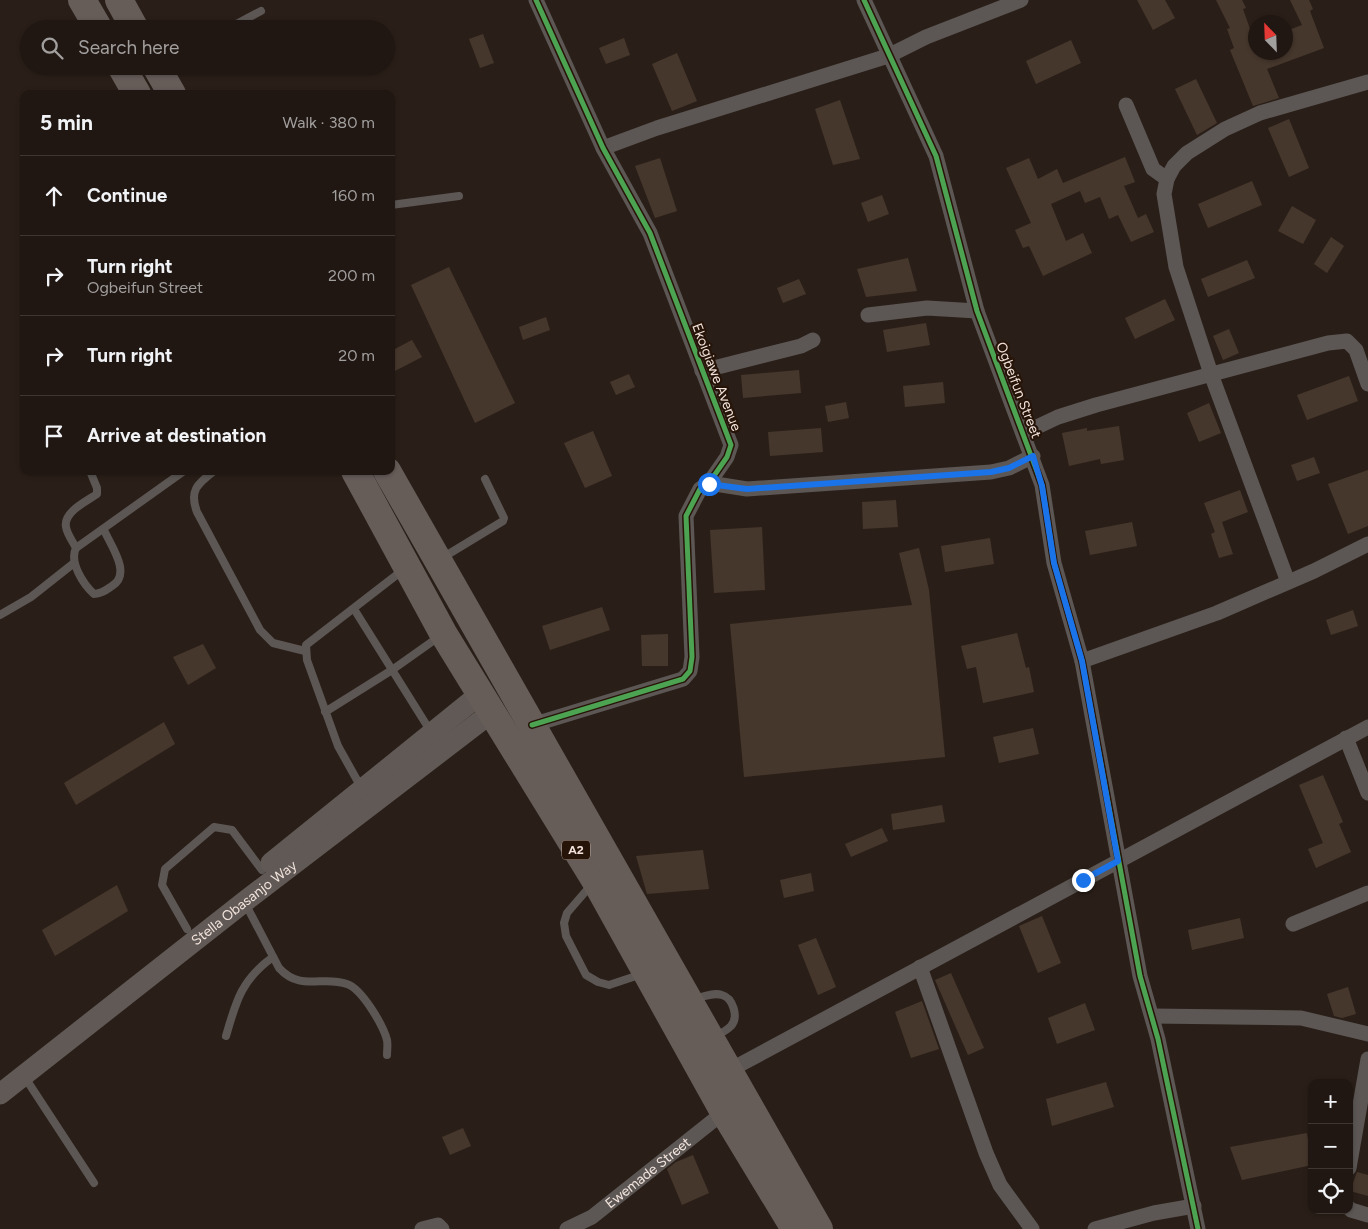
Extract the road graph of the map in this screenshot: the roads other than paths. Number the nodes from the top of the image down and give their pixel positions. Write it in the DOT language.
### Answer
graph roads {
  1 [pos="82,0"];
  2 [pos="119,0"];
  3 [pos="536,0"];
  4 [pos="864,0"];
  5 [pos="1021,0"];
  6 [pos="261,11"];
  7 [pos="94,20"];
  8 [pos="130,20"];
  9 [pos="244,20"];
  10 [pos="888,56"];
  11 [pos="126,75"];
  12 [pos="162,75"];
  13 [pos="1368,82"];
  14 [pos="135,90"];
  15 [pos="170,90"];
  16 [pos="1126,105"];
  17 [pos="603,148"];
  18 [pos="1167,178"];
  19 [pos="459,196"];
  20 [pos="395,204"];
  21 [pos="977,311"];
  22 [pos="868,315"];
  23 [pos="813,340"];
  24 [pos="702,371"];
  25 [pos="1210,374"];
  26 [pos="1368,384"];
  27 [pos="1024,433"];
  28 [pos="1033,456"];
  29 [pos="92,475"];
  30 [pos="179,475"];
  31 [pos="210,475"];
  32 [pos="357,475"];
  33 [pos="389,475"];
  34 [pos="485,479"];
  35 [pos="709,484"];
  36 [pos="104,530"];
  37 [pos="1368,544"];
  38 [pos="76,548"];
  39 [pos="438,560"];
  40 [pos="74,562"];
  41 [pos="406,567"];
  42 [pos="1288,582"];
  43 [pos="354,609"];
  44 [pos="0,615"];
  45 [pos="443,633"];
  46 [pos="305,651"];
  47 [pos="1082,661"];
  48 [pos="392,670"];
  49 [pos="485,704"];
  50 [pos="325,712"];
  51 [pos="532,725"];
  52 [pos="1368,727"];
  53 [pos="432,734"];
  54 [pos="1346,738"];
  55 [pos="363,790"];
  56 [pos="1368,792"];
  57 [pos="1118,861"];
  58 [pos="262,870"];
  59 [pos="595,880"];
  60 [pos="1368,893"];
  61 [pos="244,902"];
  62 [pos="1292,924"];
  63 [pos="187,929"];
  64 [pos="273,957"];
  65 [pos="920,967"];
  66 [pos="646,972"];
  67 [pos="688,1000"];
  68 [pos="1152,1016"];
  69 [pos="1368,1034"];
  70 [pos="226,1036"];
  71 [pos="711,1040"];
  72 [pos="387,1055"];
  73 [pos="1368,1059"];
  74 [pos="728,1071"];
  75 [pos="23,1075"];
  76 [pos="0,1077"];
  77 [pos="0,1094"];
  78 [pos="724,1112"];
  79 [pos="1353,1145"];
  80 [pos="94,1182"];
  81 [pos="1194,1206"];
  82 [pos="1353,1211"];
  83 [pos="1368,1215"];
  84 [pos="422,1229"];
  85 [pos="442,1229"];
  86 [pos="567,1229"];
  87 [pos="795,1229"];
  88 [pos="819,1229"];
  89 [pos="1032,1229"];
  90 [pos="1095,1229"];
  91 [pos="1198,1229"];
  1 -- 7 [label="highway"];
  2 -- 8 [label="highway"];
  3 -- 17 [label="street, Ekoigiawe Avenue"];
  4 -- 10 [label="street, Ogbeifun Street"];
  5 -- 10 [label="street"];
  6 -- 9 [label="lane"];
  10 -- 17 [label="street"];
  10 -- 21 [label="street, Ogbeifun Street"];
  11 -- 14 [label="highway"];
  12 -- 15 [label="highway"];
  13 -- 18 [label="street"];
  16 -- 18 [label="street"];
  17 -- 24 [label="street, Ekoigiawe Avenue"];
  18 -- 25 [label="street"];
  19 -- 20 [label="lane"];
  21 -- 22 [label="street"];
  21 -- 27 [label="street, Ogbeifun Street"];
  23 -- 24 [label="street"];
  24 -- 35 [label="street, Ekoigiawe Avenue"];
  25 -- 26 [label="street"];
  25 -- 27 [label="street"];
  25 -- 42 [label="street"];
  27 -- 28 [label="street, Ogbeifun Street"];
  28 -- 35 [label="street"];
  28 -- 47 [label="street, Ogbeifun Street"];
  29 -- 38 [label="lane"];
  30 -- 36 [label="lane"];
  31 -- 46 [label="lane"];
  32 -- 41 [label="highway, A2"];
  33 -- 39 [label="highway, A2"];
  34 -- 39 [label="lane"];
  35 -- 51 [label="street, Ekoigiawe Avenue"];
  36 -- 38 [label="lane"];
  36 -- 40 [label="lane"];
  37 -- 42 [label="street"];
  38 -- 40 [label="lane"];
  39 -- 51 [label="highway, A2"];
  40 -- 44 [label="lane"];
  41 -- 43 [label="lane"];
  41 -- 45 [label="highway, A2"];
  42 -- 47 [label="street"];
  43 -- 46 [label="lane"];
  43 -- 48 [label="lane"];
  45 -- 48 [label="lane"];
  45 -- 49 [label="highway, A2"];
  46 -- 50 [label="lane"];
  47 -- 57 [label="street, Ogbeifun Street"];
  48 -- 50 [label="lane"];
  48 -- 53 [label="lane"];
  49 -- 53 [label="street"];
  49 -- 59 [label="highway, A2"];
  49 -- 61 [label="street, Stella Obasanjo Way"];
  50 -- 55 [label="lane"];
  51 -- 67 [label="highway, A2"];
  52 -- 54 [label="street"];
  53 -- 55 [label="street"];
  54 -- 56 [label="street"];
  54 -- 57 [label="street"];
  55 -- 58 [label="street"];
  57 -- 65 [label="street"];
  57 -- 68 [label="street, Ogbeifun Street"];
  58 -- 63 [label="street"];
  58 -- 63 [label="lane"];
  59 -- 66 [label="highway, A2"];
  59 -- 66 [label="lane"];
  60 -- 62 [label="street"];
  61 -- 64 [label="lane"];
  61 -- 75 [label="street, Stella Obasanjo Way"];
  63 -- 76 [label="street"];
  64 -- 70 [label="lane"];
  64 -- 72 [label="lane"];
  65 -- 74 [label="street"];
  65 -- 89 [label="street"];
  66 -- 78 [label="highway, A2"];
  67 -- 71 [label="highway, A2"];
  67 -- 71 [label="lane"];
  68 -- 69 [label="street"];
  68 -- 81 [label="street, Ogbeifun Street"];
  71 -- 74 [label="highway, A2"];
  73 -- 79 [label="street"];
  74 -- 88 [label="highway, A2"];
  75 -- 77 [label="street, Stella Obasanjo Way"];
  75 -- 80 [label="lane"];
  78 -- 86 [label="street, Ewemade Street"];
  78 -- 87 [label="highway, A2"];
  81 -- 90 [label="street"];
  81 -- 91 [label="street, Ogbeifun Street"];
  82 -- 83 [label="street"];
  84 -- 85 [label="street"];
}
